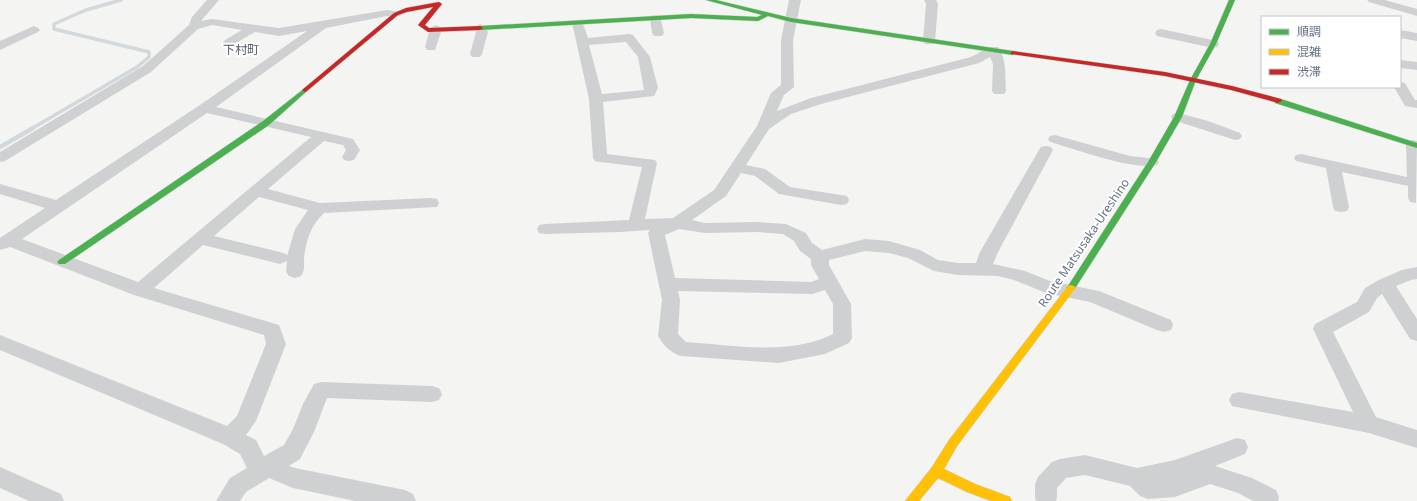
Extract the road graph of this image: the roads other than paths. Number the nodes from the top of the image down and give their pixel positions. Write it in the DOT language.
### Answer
graph roads {
  1 [pos="213,0"];
  2 [pos="709,0"];
  3 [pos="795,0"];
  4 [pos="930,0"];
  5 [pos="1232,0"];
  6 [pos="1373,0"];
  7 [pos="1417,13"];
  8 [pos="396,14"];
  9 [pos="766,15"];
  10 [pos="656,18"];
  11 [pos="790,20"];
  12 [pos="578,23"];
  13 [pos="322,25"];
  14 [pos="194,26"];
  15 [pos="253,28"];
  16 [pos="480,28"];
  17 [pos="436,29"];
  18 [pos="34,30"];
  19 [pos="658,33"];
  20 [pos="1161,33"];
  21 [pos="1401,34"];
  22 [pos="1417,37"];
  23 [pos="929,41"];
  24 [pos="582,42"];
  25 [pos="229,43"];
  26 [pos="1213,44"];
  27 [pos="0,46"];
  28 [pos="431,47"];
  29 [pos="994,50"];
  30 [pos="476,54"];
  31 [pos="1401,64"];
  32 [pos="1417,66"];
  33 [pos="1193,80"];
  34 [pos="1401,88"];
  35 [pos="999,91"];
  36 [pos="596,99"];
  37 [pos="1417,104"];
  38 [pos="205,108"];
  39 [pos="1178,117"];
  40 [pos="266,123"];
  41 [pos="764,126"];
  42 [pos="322,135"];
  43 [pos="1235,136"];
  44 [pos="1415,145"];
  45 [pos="349,157"];
  46 [pos="0,158"];
  47 [pos="1301,158"];
  48 [pos="1152,162"];
  49 [pos="1333,165"];
  50 [pos="737,168"];
  51 [pos="1415,183"];
  52 [pos="0,189"];
  53 [pos="257,191"];
  54 [pos="1416,198"];
  55 [pos="841,200"];
  56 [pos="431,203"];
  57 [pos="58,206"];
  58 [pos="1341,207"];
  59 [pos="320,208"];
  60 [pos="677,223"];
  61 [pos="636,225"];
  62 [pos="545,229"];
  63 [pos="201,239"];
  64 [pos="4,243"];
  65 [pos="820,256"];
  66 [pos="280,258"];
  67 [pos="62,262"];
  68 [pos="982,269"];
  69 [pos="295,272"];
  70 [pos="1417,273"];
  71 [pos="830,282"];
  72 [pos="668,284"];
  73 [pos="1385,284"];
  74 [pos="140,290"];
  75 [pos="1069,292"];
  76 [pos="1164,325"];
  77 [pos="1417,334"];
  78 [pos="0,342"];
  79 [pos="432,394"];
  80 [pos="1239,400"];
  81 [pos="1369,424"];
  82 [pos="231,437"];
  83 [pos="1417,439"];
  84 [pos="1237,447"];
  85 [pos="268,467"];
  86 [pos="936,471"];
  87 [pos="0,477"];
  88 [pos="1137,478"];
  89 [pos="1046,497"];
  90 [pos="374,498"];
  91 [pos="1272,500"];
  92 [pos="53,501"];
  93 [pos="227,501"];
  94 [pos="405,501"];
  95 [pos="911,501"];
  96 [pos="1006,501"];
  1 -- 14 [label="street"];
  2 -- 9 [label="street"];
  3 -- 11 [label="street"];
  4 -- 23 [label="street"];
  5 -- 26 [label="street, Route Matsusaka-Ureshino"];
  6 -- 7 [label="street"];
  8 -- 13 [label="street"];
  8 -- 17 [label="street"];
  8 -- 40 [label="street"];
  9 -- 10 [label="street"];
  9 -- 11 [label="street"];
  10 -- 12 [label="street"];
  10 -- 19 [label="street"];
  11 -- 23 [label="street"];
  11 -- 41 [label="street"];
  12 -- 16 [label="street"];
  12 -- 24 [label="street"];
  13 -- 15 [label="street"];
  13 -- 38 [label="street"];
  14 -- 15 [label="street"];
  14 -- 46 [label="street"];
  15 -- 25 [label="street"];
  16 -- 17 [label="street"];
  16 -- 30 [label="street"];
  17 -- 28 [label="street"];
  18 -- 27 [label="street"];
  20 -- 26 [label="street"];
  21 -- 22 [label="street"];
  23 -- 29 [label="street"];
  24 -- 36 [label="street"];
  24 -- 36 [label="street"];
  26 -- 33 [label="street, Route Matsusaka-Ureshino"];
  29 -- 33 [label="street"];
  29 -- 35 [label="street"];
  29 -- 41 [label="street"];
  31 -- 32 [label="street"];
  33 -- 39 [label="street, Route Matsusaka-Ureshino"];
  33 -- 44 [label="street"];
  34 -- 37 [label="street"];
  36 -- 61 [label="street"];
  38 -- 40 [label="street"];
  38 -- 57 [label="street"];
  39 -- 43 [label="street"];
  39 -- 48 [label="street, Route Matsusaka-Ureshino"];
  40 -- 42 [label="street"];
  40 -- 67 [label="street"];
  41 -- 50 [label="street"];
  42 -- 45 [label="street"];
  42 -- 53 [label="street"];
  44 -- 51 [label="street"];
  47 -- 49 [label="street"];
  48 -- 68 [label="street"];
  48 -- 75 [label="street, Route Matsusaka-Ureshino"];
  49 -- 51 [label="street"];
  49 -- 58 [label="street"];
  50 -- 55 [label="street"];
  50 -- 60 [label="street"];
  51 -- 54 [label="street"];
  52 -- 57 [label="street"];
  53 -- 59 [label="street"];
  53 -- 63 [label="street"];
  56 -- 59 [label="street"];
  57 -- 64 [label="street"];
  59 -- 69 [label="street"];
  60 -- 61 [label="street"];
  60 -- 65 [label="street"];
  60 -- 72 [label="street"];
  61 -- 62 [label="street"];
  63 -- 66 [label="street"];
  63 -- 74 [label="street"];
  64 -- 67 [label="street"];
  65 -- 68 [label="street"];
  65 -- 71 [label="street"];
  67 -- 74 [label="street"];
  68 -- 75 [label="street"];
  70 -- 73 [label="street"];
  71 -- 72 [label="street"];
  71 -- 72 [label="street"];
  73 -- 77 [label="street"];
  73 -- 81 [label="street"];
  74 -- 82 [label="street"];
  75 -- 76 [label="street"];
  75 -- 86 [label="street, Route Matsusaka-Ureshino"];
  78 -- 82 [label="street"];
  79 -- 85 [label="street"];
  80 -- 81 [label="street"];
  81 -- 83 [label="street"];
  82 -- 85 [label="street"];
  84 -- 88 [label="street"];
  85 -- 90 [label="street"];
  85 -- 93 [label="street"];
  86 -- 95 [label="street, Route Matsusaka-Ureshino"];
  86 -- 96 [label="street"];
  87 -- 92 [label="street"];
  88 -- 89 [label="street"];
  88 -- 91 [label="street"];
  90 -- 94 [label="street"];
}
